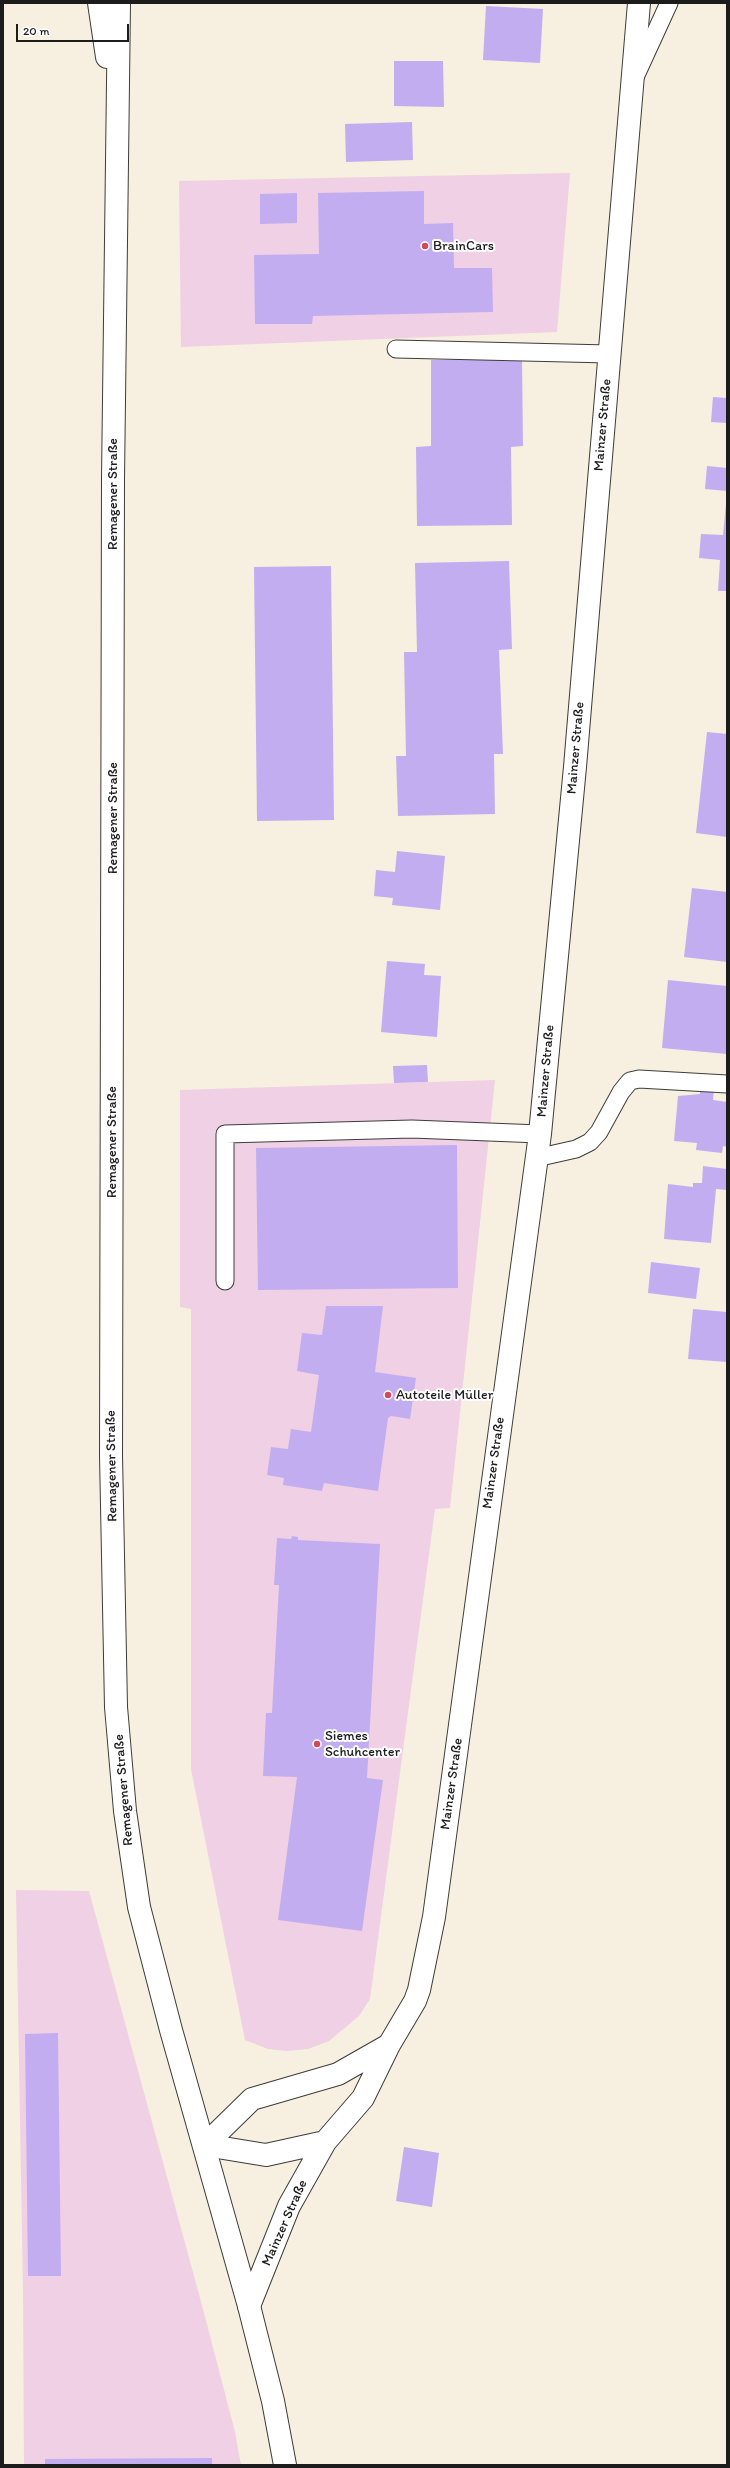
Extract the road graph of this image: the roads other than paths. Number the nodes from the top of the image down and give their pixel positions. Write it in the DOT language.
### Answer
graph roads {
  1 [pos="100,3"];
  2 [pos="119,3"];
  3 [pos="639,3"];
  4 [pos="669,3"];
  5 [pos="633,83"];
  6 [pos="118,128"];
  7 [pos="396,349"];
  8 [pos="609,354"];
  9 [pos="727,1084"];
  10 [pos="540,1134"];
  11 [pos="536,1158"];
  12 [pos="225,1281"];
  13 [pos="389,2046"];
  14 [pos="325,2142"];
  15 [pos="205,2145"];
  16 [pos="249,2306"];
  17 [pos="285,2465"];
  1 -- 6 [label="main road, Remagener Straße"];
  2 -- 6 [label="main road, Remagener Straße"];
  3 -- 5 [label="main road, Mainzer Straße"];
  4 -- 5 [label="lane, Mainzer Straße"];
  5 -- 8 [label="main road, Mainzer Straße"];
  6 -- 15 [label="main road, Remagener Straße"];
  7 -- 8 [label="lane"];
  8 -- 10 [label="main road, Mainzer Straße"];
  9 -- 11 [label="lane"];
  10 -- 11 [label="main road, Mainzer Straße"];
  10 -- 12 [label="lane"];
  11 -- 13 [label="main road, Mainzer Straße"];
  13 -- 14 [label="main road, Mainzer Straße"];
  13 -- 15 [label="main road"];
  14 -- 15 [label="main road"];
  14 -- 16 [label="main road, Mainzer Straße"];
  15 -- 16 [label="main road, Mainzer Straße"];
  16 -- 17 [label="main road, Mainzer Straße"];
}
